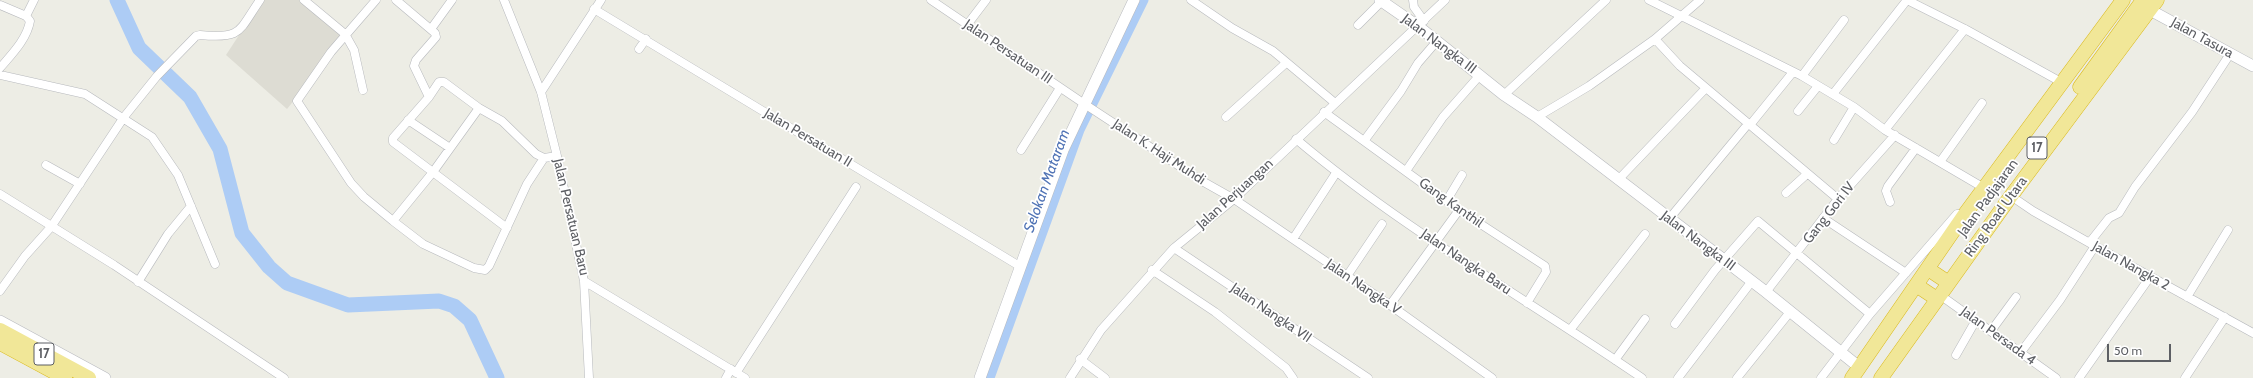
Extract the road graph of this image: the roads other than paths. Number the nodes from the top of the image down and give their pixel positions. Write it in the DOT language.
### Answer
graph roads {
  1 [pos="34,0"];
  2 [pos="260,0"];
  3 [pos="304,0"];
  4 [pos="376,0"];
  5 [pos="396,0"];
  6 [pos="452,0"];
  7 [pos="504,0"];
  8 [pos="601,0"];
  9 [pos="931,0"];
  10 [pos="986,0"];
  11 [pos="1134,0"];
  12 [pos="1192,0"];
  13 [pos="1413,0"];
  14 [pos="1445,0"];
  15 [pos="1606,0"];
  16 [pos="1649,0"];
  17 [pos="1700,0"];
  18 [pos="1907,0"];
  19 [pos="2123,0"];
  20 [pos="2132,0"];
  21 [pos="1381,1"];
  22 [pos="2150,3"];
  23 [pos="0,5"];
  24 [pos="594,9"];
  25 [pos="1682,15"];
  26 [pos="26,16"];
  27 [pos="1844,20"];
  28 [pos="1422,24"];
  29 [pos="967,25"];
  30 [pos="1358,25"];
  31 [pos="431,29"];
  32 [pos="1965,29"];
  33 [pos="345,34"];
  34 [pos="646,39"];
  35 [pos="1655,39"];
  36 [pos="1437,41"];
  37 [pos="639,49"];
  38 [pos="2230,54"];
  39 [pos="1286,63"];
  40 [pos="2253,66"];
  41 [pos="0,68"];
  42 [pos="1793,72"];
  43 [pos="0,75"];
  44 [pos="1480,75"];
  45 [pos="1802,76"];
  46 [pos="2061,82"];
  47 [pos="1818,86"];
  48 [pos="1060,88"];
  49 [pos="1706,88"];
  50 [pos="363,90"];
  51 [pos="541,92"];
  52 [pos="1833,94"];
  53 [pos="1504,95"];
  54 [pos="429,97"];
  55 [pos="1334,103"];
  56 [pos="1982,103"];
  57 [pos="1086,105"];
  58 [pos="1854,107"];
  59 [pos="479,108"];
  60 [pos="1798,111"];
  61 [pos="1324,112"];
  62 [pos="124,117"];
  63 [pos="1226,117"];
  64 [pos="1537,117"];
  65 [pos="408,120"];
  66 [pos="1749,125"];
  67 [pos="1885,130"];
  68 [pos="1895,135"];
  69 [pos="2028,136"];
  70 [pos="1296,139"];
  71 [pos="1834,140"];
  72 [pos="1364,141"];
  73 [pos="450,148"];
  74 [pos="1916,148"];
  75 [pos="1021,150"];
  76 [pos="557,156"];
  77 [pos="544,158"];
  78 [pos="1940,162"];
  79 [pos="46,165"];
  80 [pos="1406,171"];
  81 [pos="433,172"];
  82 [pos="1336,173"];
  83 [pos="1807,174"];
  84 [pos="1462,175"];
  85 [pos="1618,180"];
  86 [pos="80,184"];
  87 [pos="856,187"];
  88 [pos="1984,188"];
  89 [pos="1786,193"];
  90 [pos="0,194"];
  91 [pos="2011,196"];
  92 [pos="1234,199"];
  93 [pos="1447,200"];
  94 [pos="1838,200"];
  95 [pos="1890,202"];
  96 [pos="191,206"];
  97 [pos="1459,210"];
  98 [pos="1965,214"];
  99 [pos="1823,218"];
  100 [pos="1669,219"];
  101 [pos="393,221"];
  102 [pos="1382,224"];
  103 [pos="51,227"];
  104 [pos="507,228"];
  105 [pos="2228,230"];
  106 [pos="1645,234"];
  107 [pos="1293,239"];
  108 [pos="1435,241"];
  109 [pos="2092,244"];
  110 [pos="1174,248"];
  111 [pos="1797,255"];
  112 [pos="1723,260"];
  113 [pos="215,264"];
  114 [pos="1021,267"];
  115 [pos="1152,270"];
  116 [pos="1906,273"];
  117 [pos="1347,276"];
  118 [pos="1938,276"];
  119 [pos="2150,277"];
  120 [pos="584,281"];
  121 [pos="1752,281"];
  122 [pos="138,282"];
  123 [pos="1,288"];
  124 [pos="1766,292"];
  125 [pos="1931,293"];
  126 [pos="2187,297"];
  127 [pos="2016,298"];
  128 [pos="1527,303"];
  129 [pos="1390,305"];
  130 [pos="1790,312"];
  131 [pos="1870,314"];
  132 [pos="2225,316"];
  133 [pos="1644,319"];
  134 [pos="1976,320"];
  135 [pos="0,321"];
  136 [pos="1675,324"];
  137 [pos="0,330"];
  138 [pos="1570,330"];
  139 [pos="1991,331"];
  140 [pos="2253,333"];
  141 [pos="3,348"];
  142 [pos="1842,352"];
  143 [pos="2021,352"];
  144 [pos="1956,355"];
  145 [pos="1080,359"];
  146 [pos="1615,360"];
  147 [pos="734,371"];
  148 [pos="1857,374"];
  149 [pos="2052,377"];
  150 [pos="50,378"];
  151 [pos="65,378"];
  152 [pos="89,378"];
  153 [pos="105,378"];
  154 [pos="284,378"];
  155 [pos="589,378"];
  156 [pos="726,378"];
  157 [pos="745,378"];
  158 [pos="980,378"];
  159 [pos="1070,378"];
  160 [pos="1106,378"];
  161 [pos="1293,378"];
  162 [pos="1368,378"];
  163 [pos="1492,378"];
  164 [pos="1642,378"];
  165 [pos="1678,378"];
  166 [pos="1737,378"];
  167 [pos="1821,378"];
  168 [pos="1873,378"];
  169 [pos="1881,378"];
  170 [pos="2079,378"];
  171 [pos="2185,378"];
  1 -- 26 [label="street"];
  2 -- 62 [label="street"];
  3 -- 33 [label="street"];
  4 -- 33 [label="street"];
  5 -- 31 [label="street"];
  6 -- 31 [label="street"];
  7 -- 51 [label="street, Jalan Persatuan Baru"];
  8 -- 24 [label="street"];
  9 -- 29 [label="street, Jalan Persatuan III"];
  10 -- 29 [label="street"];
  11 -- 57 [label="street"];
  12 -- 39 [label="street"];
  13 -- 28 [label="street"];
  14 -- 28 [label="street, Jalan Perjuangan"];
  15 -- 53 [label="street"];
  16 -- 25 [label="street"];
  17 -- 25 [label="street"];
  18 -- 32 [label="street"];
  18 -- 52 [label="street"];
  19 -- 46 [label="highway, Ring Road Utara"];
  20 -- 69 [label="highway, Jalan Padjajaran / 17"];
  21 -- 28 [label="street, Jalan Nangka III"];
  21 -- 30 [label="street"];
  22 -- 38 [label="street, Jalan Tasura"];
  22 -- 91 [label="highway, Ring Road Utara"];
  22 -- 118 [label="highway, Jalan Padjajaran / 17"];
  23 -- 26 [label="street"];
  24 -- 34 [label="street, Jalan Persatuan II"];
  24 -- 51 [label="street"];
  25 -- 35 [label="street"];
  25 -- 42 [label="street"];
  26 -- 41 [label="street"];
  27 -- 45 [label="street"];
  28 -- 36 [label="street, Jalan Nangka III"];
  28 -- 55 [label="street, Jalan Perjuangan"];
  29 -- 48 [label="street, Jalan Persatuan III"];
  31 -- 54 [label="street"];
  32 -- 46 [label="street"];
  32 -- 67 [label="street"];
  33 -- 50 [label="street"];
  33 -- 101 [label="street"];
  34 -- 37 [label="street"];
  34 -- 114 [label="street, Jalan Persatuan II"];
  35 -- 49 [label="street"];
  35 -- 64 [label="street"];
  36 -- 44 [label="street, Jalan Nangka III"];
  36 -- 72 [label="street"];
  38 -- 40 [label="street, Jalan Tasura"];
  38 -- 109 [label="street"];
  39 -- 55 [label="street"];
  39 -- 63 [label="street"];
  42 -- 45 [label="street"];
  42 -- 66 [label="street"];
  43 -- 62 [label="street"];
  44 -- 53 [label="street, Jalan Nangka III"];
  44 -- 80 [label="street"];
  45 -- 47 [label="street"];
  46 -- 69 [label="highway, Ring Road Utara"];
  47 -- 52 [label="street"];
  47 -- 60 [label="street"];
  48 -- 57 [label="street, Jalan Persatuan III"];
  48 -- 75 [label="street"];
  49 -- 66 [label="street"];
  49 -- 85 [label="street"];
  51 -- 76 [label="street, Jalan Persatuan Baru"];
  52 -- 58 [label="street"];
  53 -- 64 [label="street, Jalan Nangka III"];
  54 -- 59 [label="street"];
  54 -- 65 [label="street"];
  55 -- 61 [label="street, Jalan Perjuangan"];
  56 -- 78 [label="street"];
  57 -- 92 [label="street, Jalan K. Haji Muhdi"];
  57 -- 114 [label="street"];
  58 -- 67 [label="street"];
  58 -- 71 [label="street"];
  59 -- 73 [label="street"];
  59 -- 77 [label="street"];
  61 -- 70 [label="street, Jalan Perjuangan"];
  61 -- 72 [label="street, Gang Kanthil"];
  62 -- 86 [label="street"];
  62 -- 96 [label="street"];
  64 -- 85 [label="street, Jalan Nangka III"];
  65 -- 73 [label="street"];
  65 -- 81 [label="street"];
  66 -- 83 [label="street"];
  66 -- 100 [label="street"];
  67 -- 68 [label="street"];
  68 -- 74 [label="street"];
  68 -- 94 [label="street, Gang Gori IV"];
  69 -- 88 [label="highway, Ring Road Utara"];
  69 -- 118 [label="highway, Jalan Padjajaran / 17"];
  70 -- 82 [label="street, Jalan Nangka Baru"];
  70 -- 92 [label="street, Jalan Perjuangan"];
  72 -- 80 [label="street, Gang Kanthil"];
  73 -- 81 [label="street"];
  74 -- 78 [label="street"];
  74 -- 95 [label="street"];
  76 -- 77 [label="street"];
  76 -- 120 [label="street, Jalan Persatuan Baru"];
  77 -- 104 [label="street"];
  78 -- 88 [label="street"];
  79 -- 86 [label="street"];
  80 -- 93 [label="street, Gang Kanthil"];
  81 -- 101 [label="street"];
  81 -- 104 [label="street"];
  82 -- 107 [label="street"];
  82 -- 108 [label="street, Jalan Nangka Baru"];
  83 -- 89 [label="street"];
  83 -- 94 [label="street"];
  84 -- 93 [label="street"];
  85 -- 100 [label="street, Jalan Nangka III"];
  86 -- 103 [label="street"];
  87 -- 147 [label="street"];
  88 -- 98 [label="highway, Ring Road Utara"];
  90 -- 103 [label="street"];
  91 -- 109 [label="street, Jalan Nangka 2"];
  91 -- 125 [label="highway, Ring Road Utara"];
  92 -- 107 [label="street, Jalan Nangka V"];
  92 -- 110 [label="street, Jalan Perjuangan"];
  93 -- 97 [label="street, Gang Kanthil"];
  94 -- 99 [label="street, Gang Gori IV"];
  96 -- 113 [label="street"];
  96 -- 122 [label="street"];
  97 -- 108 [label="street"];
  97 -- 128 [label="street, Gang Kanthil"];
  98 -- 116 [label="street"];
  98 -- 148 [label="highway, Ring Road Utara"];
  99 -- 111 [label="street, Gang Gori IV"];
  99 -- 116 [label="street"];
  100 -- 112 [label="street, Jalan Nangka III"];
  101 -- 104 [label="street"];
  102 -- 117 [label="street"];
  103 -- 122 [label="street"];
  103 -- 123 [label="street"];
  105 -- 126 [label="street"];
  106 -- 138 [label="street"];
  107 -- 117 [label="street, Jalan Nangka V"];
  108 -- 128 [label="street, Jalan Nangka Baru"];
  108 -- 129 [label="street"];
  109 -- 119 [label="street, Jalan Nangka 2"];
  109 -- 143 [label="street"];
  110 -- 115 [label="street, Jalan Perjuangan"];
  110 -- 162 [label="street, Jalan Nangka VII"];
  111 -- 112 [label="street"];
  111 -- 124 [label="street, Gang Gori IV"];
  111 -- 131 [label="street"];
  112 -- 121 [label="street, Jalan Nangka III"];
  112 -- 136 [label="street"];
  114 -- 158 [label="street"];
  115 -- 145 [label="street, Jalan Perjuangan"];
  115 -- 161 [label="street"];
  116 -- 131 [label="street"];
  117 -- 129 [label="street, Jalan Nangka V"];
  118 -- 125 [label="highway, Jalan Padjajaran / 17"];
  119 -- 126 [label="street, Jalan Nangka 2"];
  119 -- 170 [label="street"];
  120 -- 147 [label="street, Jalan Persatuan Baru"];
  120 -- 155 [label="street"];
  121 -- 124 [label="street, Jalan Nangka III"];
  121 -- 165 [label="street"];
  122 -- 154 [label="street"];
  124 -- 130 [label="street, Jalan Nangka III"];
  125 -- 134 [label="street, Jalan Persada 4"];
  125 -- 148 [label="highway, Jalan Padjajaran / 17"];
  125 -- 168 [label="highway, Jalan Padjajaran / 17"];
  125 -- 169 [label="highway, Ring Road Utara"];
  126 -- 132 [label="street, Jalan Nangka 2"];
  127 -- 139 [label="street"];
  128 -- 138 [label="street, Jalan Nangka Baru"];
  129 -- 163 [label="street, Jalan Nangka V"];
  130 -- 142 [label="street, Jalan Nangka III"];
  130 -- 166 [label="street"];
  131 -- 142 [label="street"];
  132 -- 140 [label="street, Jalan Nangka 2"];
  132 -- 171 [label="street"];
  133 -- 146 [label="street"];
  134 -- 139 [label="street, Jalan Persada 4"];
  134 -- 144 [label="street"];
  135 -- 153 [label="street"];
  137 -- 152 [label="highway, 17"];
  138 -- 146 [label="street, Jalan Nangka Baru"];
  139 -- 143 [label="street, Jalan Persada 4"];
  141 -- 150 [label="street"];
  141 -- 151 [label="highway, 17"];
  142 -- 148 [label="street, Jalan Nangka III"];
  142 -- 167 [label="street"];
  143 -- 149 [label="street, Jalan Persada 4"];
  145 -- 159 [label="street, Jalan Perjuangan"];
  145 -- 160 [label="street"];
  146 -- 164 [label="street, Jalan Nangka Baru"];
  147 -- 156 [label="street"];
  147 -- 157 [label="street, Jalan Persatuan Baru"];
}
